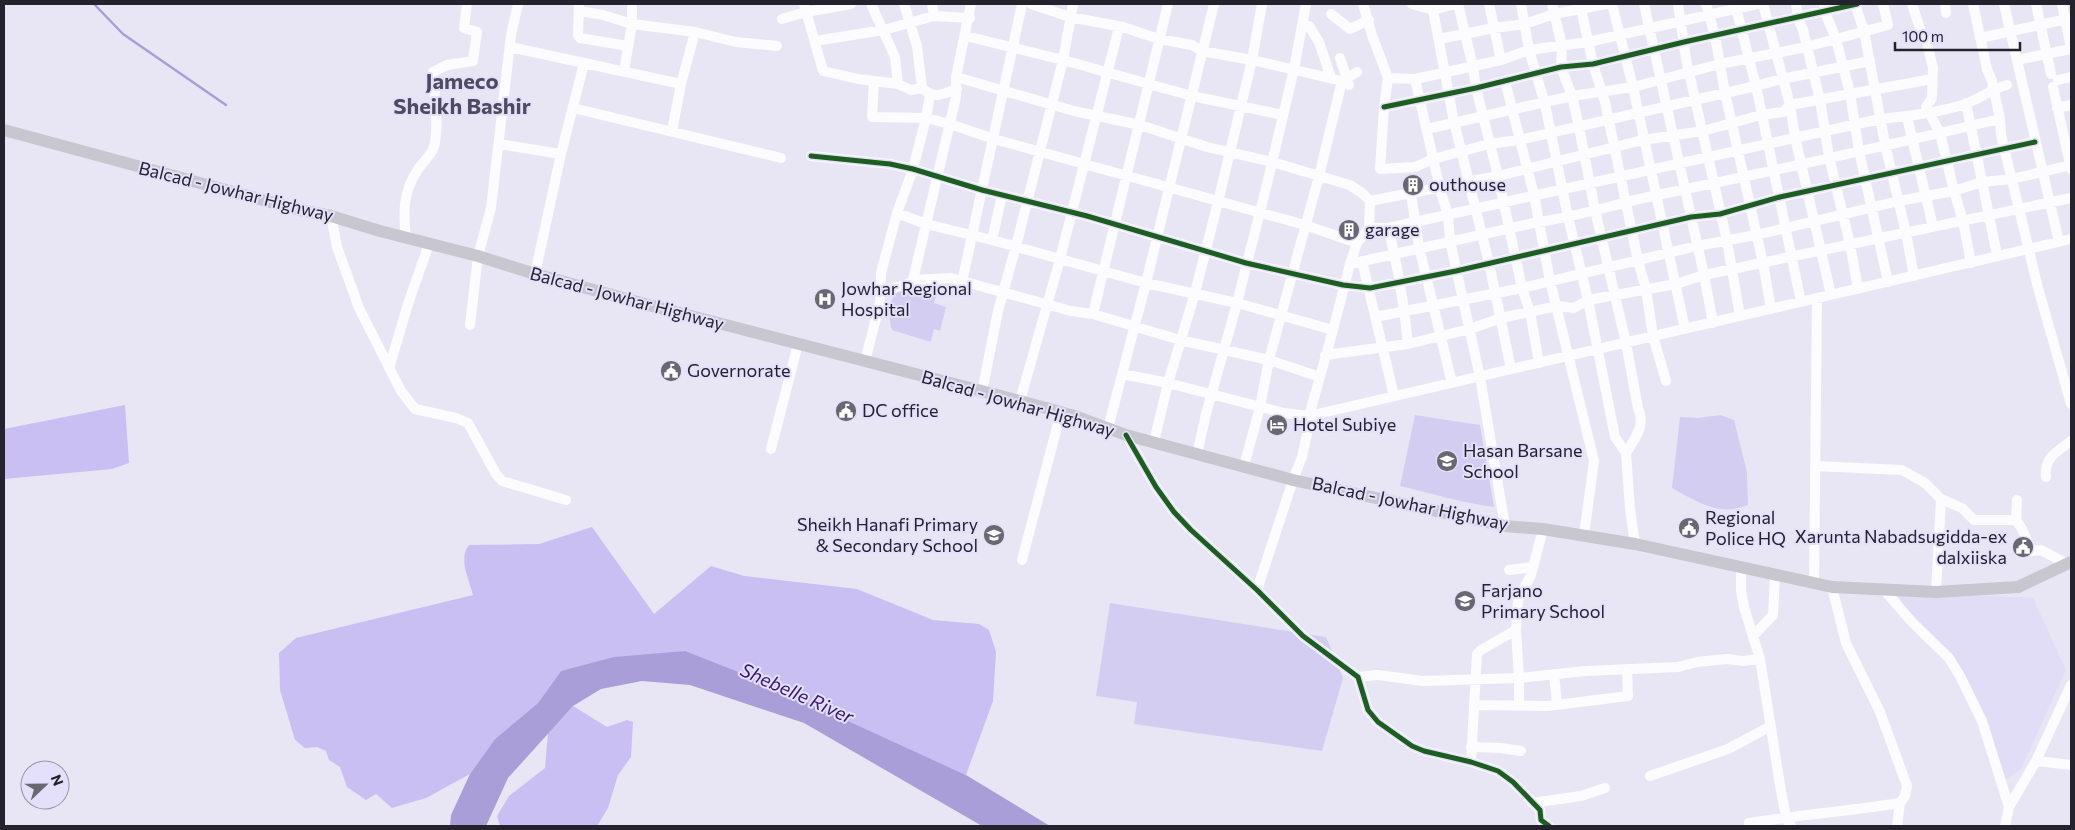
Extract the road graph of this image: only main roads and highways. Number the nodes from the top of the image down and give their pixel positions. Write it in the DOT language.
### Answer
graph roads {
  1 [pos="4,130"];
  2 [pos="2069,563"];
  1 -- 2 [label="main road, Balcad - Jowhar Highway"];
}
